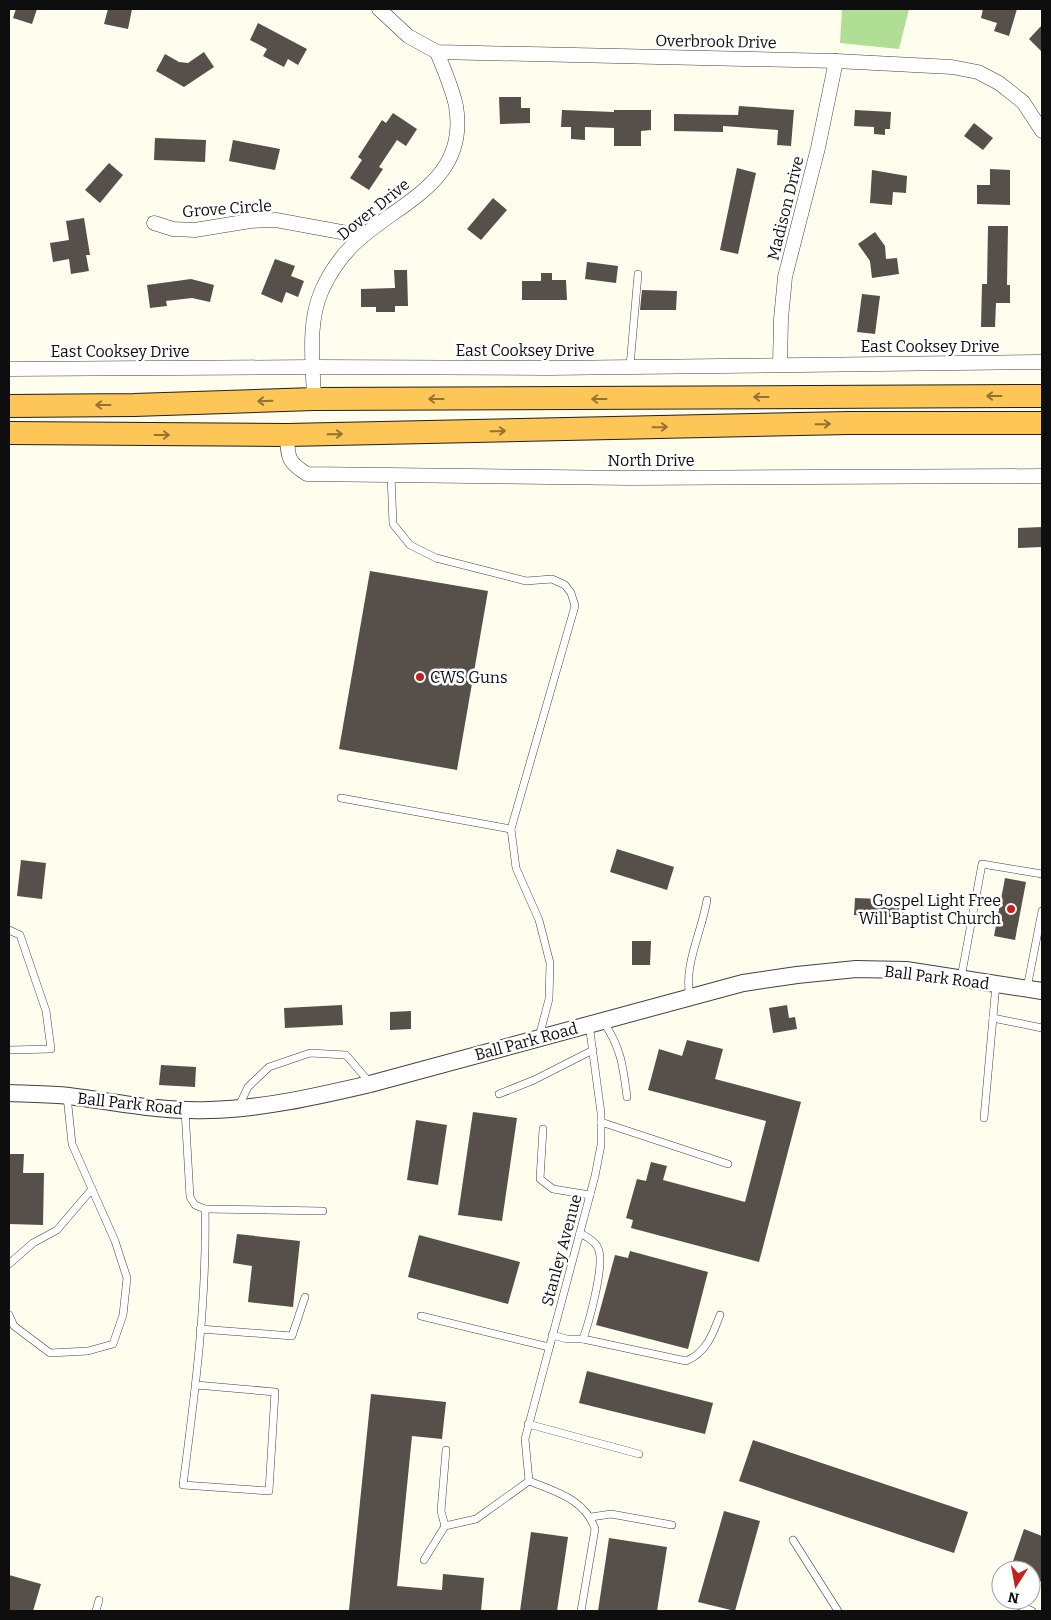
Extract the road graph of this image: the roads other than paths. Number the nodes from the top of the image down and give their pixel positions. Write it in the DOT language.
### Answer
graph roads {
  1 [pos="379,9"];
  2 [pos="437,52"];
  3 [pos="836,61"];
  4 [pos="1042,131"];
  5 [pos="154,223"];
  6 [pos="363,236"];
  7 [pos="638,274"];
  8 [pos="1042,362"];
  9 [pos="780,364"];
  10 [pos="630,366"];
  11 [pos="313,367"];
  12 [pos="9,370"];
  13 [pos="1042,396"];
  14 [pos="314,399"];
  15 [pos="9,406"];
  16 [pos="1042,423"];
  17 [pos="9,433"];
  18 [pos="287,435"];
  19 [pos="391,475"];
  20 [pos="1042,476"];
  21 [pos="341,798"];
  22 [pos="511,828"];
  23 [pos="1042,874"];
  24 [pos="707,900"];
  25 [pos="1042,911"];
  26 [pos="9,930"];
  27 [pos="960,978"];
  28 [pos="996,984"];
  29 [pos="1035,989"];
  30 [pos="690,997"];
  31 [pos="993,1018"];
  32 [pos="596,1022"];
  33 [pos="1042,1028"];
  34 [pos="538,1038"];
  35 [pos="9,1050"];
  36 [pos="593,1050"];
  37 [pos="370,1084"];
  38 [pos="9,1093"];
  39 [pos="500,1094"];
  40 [pos="67,1096"];
  41 [pos="627,1097"];
  42 [pos="238,1108"];
  43 [pos="185,1110"];
  44 [pos="984,1118"];
  45 [pos="601,1122"];
  46 [pos="543,1129"];
  47 [pos="728,1164"];
  48 [pos="92,1189"];
  49 [pos="590,1195"];
  50 [pos="206,1209"];
  51 [pos="323,1211"];
  52 [pos="580,1233"];
  53 [pos="9,1264"];
  54 [pos="305,1297"];
  55 [pos="720,1315"];
  56 [pos="9,1316"];
  57 [pos="421,1316"];
  58 [pos="200,1328"];
  59 [pos="552,1335"];
  60 [pos="583,1339"];
  61 [pos="549,1347"];
  62 [pos="196,1385"];
  63 [pos="528,1424"];
  64 [pos="446,1450"];
  65 [pos="639,1454"];
  66 [pos="529,1481"];
  67 [pos="591,1517"];
  68 [pos="672,1525"];
  69 [pos="445,1526"];
  70 [pos="793,1540"];
  71 [pos="424,1560"];
  72 [pos="99,1600"];
  73 [pos="96,1611"];
  74 [pos="582,1611"];
  75 [pos="838,1611"];
  1 -- 2 [label="street, Overbrook Drive"];
  2 -- 3 [label="street, Overbrook Drive"];
  2 -- 6 [label="street, Dover Drive"];
  3 -- 4 [label="street, Overbrook Drive"];
  3 -- 9 [label="street, Madison Drive"];
  5 -- 6 [label="street, Grove Circle"];
  6 -- 11 [label="street, Dover Drive"];
  7 -- 10 [label="lane"];
  8 -- 9 [label="street, East Cooksey Drive"];
  9 -- 10 [label="street, East Cooksey Drive"];
  10 -- 11 [label="street, East Cooksey Drive"];
  11 -- 12 [label="street, East Cooksey Drive"];
  11 -- 14 [label="street, Dover Drive"];
  13 -- 14 [label="highway, one-way"];
  14 -- 15 [label="highway, one-way"];
  18 -- 16 [label="highway, one-way"];
  17 -- 18 [label="highway, one-way"];
  18 -- 19 [label="street, North Drive"];
  19 -- 20 [label="street, North Drive"];
  19 -- 22 [label="lane"];
  21 -- 22 [label="lane"];
  22 -- 34 [label="lane"];
  23 -- 27 [label="lane"];
  24 -- 30 [label="lane"];
  25 -- 29 [label="lane"];
  26 -- 35 [label="lane"];
  27 -- 28 [label="street, Ball Park Road"];
  27 -- 30 [label="street, Ball Park Road"];
  28 -- 29 [label="street, Ball Park Road"];
  28 -- 31 [label="lane"];
  30 -- 32 [label="street, Ball Park Road"];
  31 -- 33 [label="lane"];
  31 -- 44 [label="lane"];
  32 -- 34 [label="street, Ball Park Road"];
  32 -- 36 [label="lane, Stanley Avenue"];
  32 -- 41 [label="lane"];
  34 -- 37 [label="street, Ball Park Road"];
  36 -- 39 [label="lane"];
  36 -- 45 [label="lane, Stanley Avenue"];
  37 -- 42 [label="street, Ball Park Road"];
  37 -- 42 [label="lane"];
  38 -- 40 [label="street, Ball Park Road"];
  40 -- 43 [label="street, Ball Park Road"];
  40 -- 48 [label="lane"];
  42 -- 43 [label="street, Ball Park Road"];
  43 -- 50 [label="lane"];
  45 -- 47 [label="lane"];
  45 -- 49 [label="lane, Stanley Avenue"];
  46 -- 49 [label="lane"];
  48 -- 53 [label="lane"];
  48 -- 56 [label="lane"];
  49 -- 52 [label="lane, Stanley Avenue"];
  50 -- 51 [label="lane"];
  50 -- 58 [label="lane"];
  52 -- 59 [label="lane, Stanley Avenue"];
  52 -- 60 [label="lane"];
  54 -- 58 [label="lane"];
  55 -- 60 [label="lane"];
  57 -- 61 [label="lane"];
  58 -- 62 [label="lane"];
  59 -- 60 [label="lane"];
  59 -- 61 [label="lane, Stanley Avenue"];
  61 -- 63 [label="lane, Stanley Avenue"];
  62 -- 62 [label="lane"];
  63 -- 65 [label="lane"];
  63 -- 66 [label="lane, Stanley Avenue"];
  64 -- 69 [label="lane"];
  66 -- 67 [label="lane"];
  66 -- 69 [label="lane"];
  67 -- 68 [label="lane"];
  67 -- 74 [label="lane"];
  69 -- 71 [label="lane"];
  70 -- 75 [label="lane"];
  72 -- 73 [label="lane"];
}
